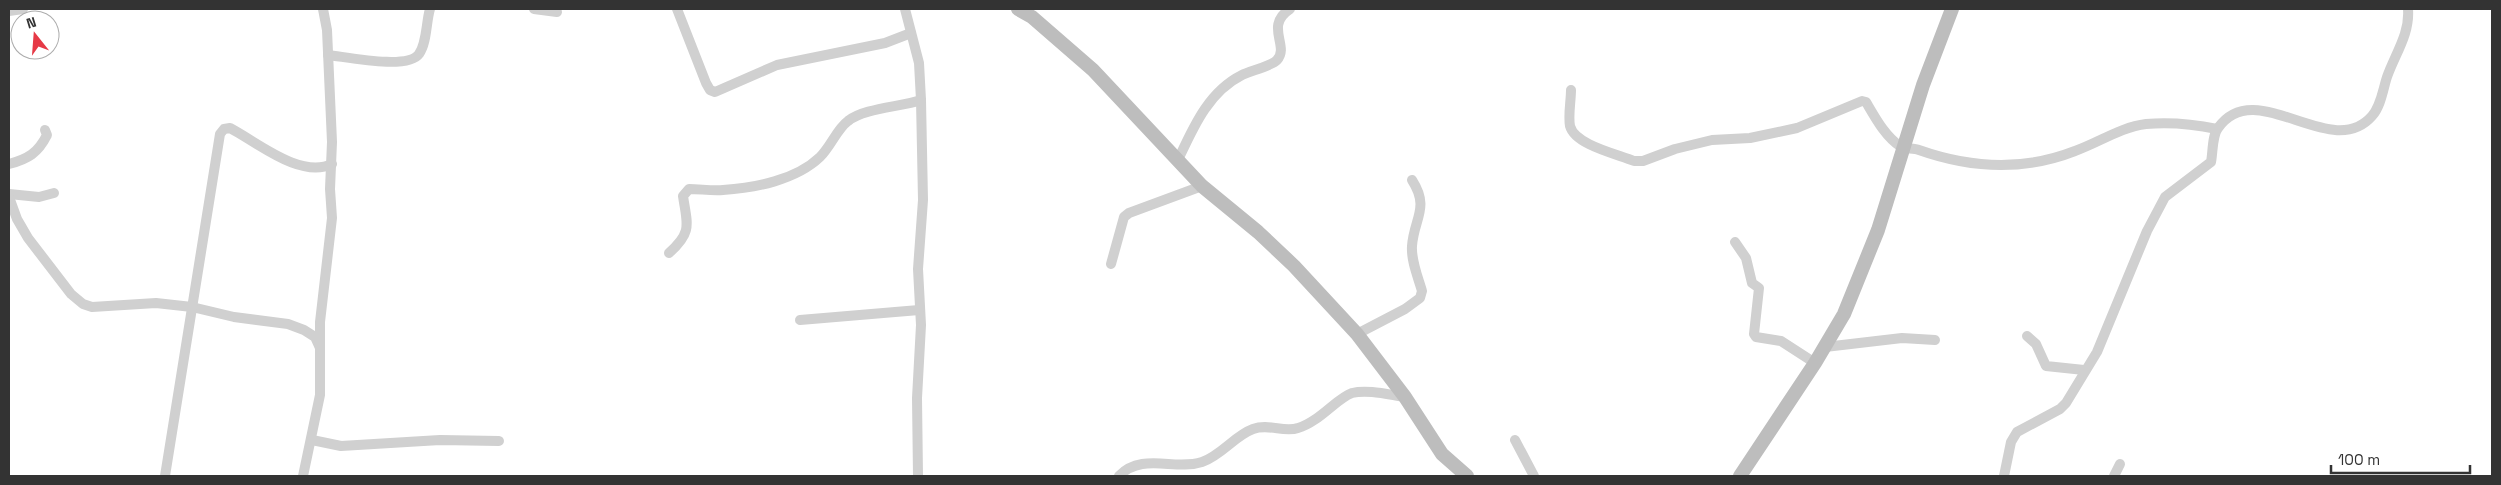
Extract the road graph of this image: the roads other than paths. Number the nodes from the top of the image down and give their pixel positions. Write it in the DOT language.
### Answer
graph roads {
  1 [pos="23,9"];
  2 [pos="322,9"];
  3 [pos="430,9"];
  4 [pos="534,9"];
  5 [pos="677,9"];
  6 [pos="905,9"];
  7 [pos="1018,9"];
  8 [pos="1290,9"];
  9 [pos="1952,9"];
  10 [pos="2408,9"];
  11 [pos="9,11"];
  12 [pos="557,12"];
  13 [pos="912,33"];
  14 [pos="328,55"];
  15 [pos="1571,90"];
  16 [pos="921,100"];
  17 [pos="2217,129"];
  18 [pos="45,130"];
  19 [pos="1904,148"];
  20 [pos="1178,160"];
  21 [pos="9,164"];
  22 [pos="332,164"];
  23 [pos="1412,180"];
  24 [pos="1202,186"];
  25 [pos="54,193"];
  26 [pos="9,195"];
  27 [pos="1735,242"];
  28 [pos="669,252"];
  29 [pos="1111,264"];
  30 [pos="192,307"];
  31 [pos="919,310"];
  32 [pos="800,320"];
  33 [pos="1358,334"];
  34 [pos="2027,336"];
  35 [pos="1935,340"];
  36 [pos="1825,347"];
  37 [pos="321,350"];
  38 [pos="1815,363"];
  39 [pos="2084,370"];
  40 [pos="1406,397"];
  41 [pos="312,440"];
  42 [pos="1515,440"];
  43 [pos="499,441"];
  44 [pos="2120,464"];
  45 [pos="165,476"];
  46 [pos="303,476"];
  47 [pos="918,476"];
  48 [pos="1118,476"];
  49 [pos="1466,476"];
  50 [pos="1534,476"];
  51 [pos="1740,476"];
  52 [pos="2004,476"];
  53 [pos="2114,476"];
  1 -- 11 [label="street"];
  2 -- 14 [label="street"];
  3 -- 14 [label="street"];
  4 -- 12 [label="street"];
  5 -- 13 [label="street"];
  6 -- 13 [label="street"];
  7 -- 20 [label="street"];
  8 -- 20 [label="street"];
  9 -- 19 [label="street"];
  10 -- 17 [label="street"];
  13 -- 16 [label="street"];
  14 -- 22 [label="street"];
  15 -- 19 [label="street"];
  16 -- 28 [label="street"];
  16 -- 31 [label="street"];
  17 -- 19 [label="street"];
  17 -- 39 [label="street"];
  18 -- 21 [label="street"];
  19 -- 36 [label="street"];
  20 -- 24 [label="street"];
  22 -- 30 [label="street"];
  22 -- 37 [label="street"];
  23 -- 33 [label="street"];
  24 -- 29 [label="street"];
  24 -- 33 [label="street"];
  25 -- 26 [label="street"];
  26 -- 30 [label="street"];
  27 -- 38 [label="street"];
  30 -- 37 [label="street"];
  30 -- 45 [label="street"];
  31 -- 32 [label="street"];
  31 -- 47 [label="street"];
  33 -- 40 [label="street"];
  34 -- 39 [label="street"];
  35 -- 36 [label="street"];
  36 -- 38 [label="street"];
  37 -- 41 [label="street"];
  38 -- 51 [label="street"];
  39 -- 52 [label="street"];
  40 -- 48 [label="street"];
  40 -- 49 [label="street"];
  41 -- 43 [label="street"];
  41 -- 46 [label="street"];
  42 -- 50 [label="street"];
  44 -- 53 [label="street"];
}
